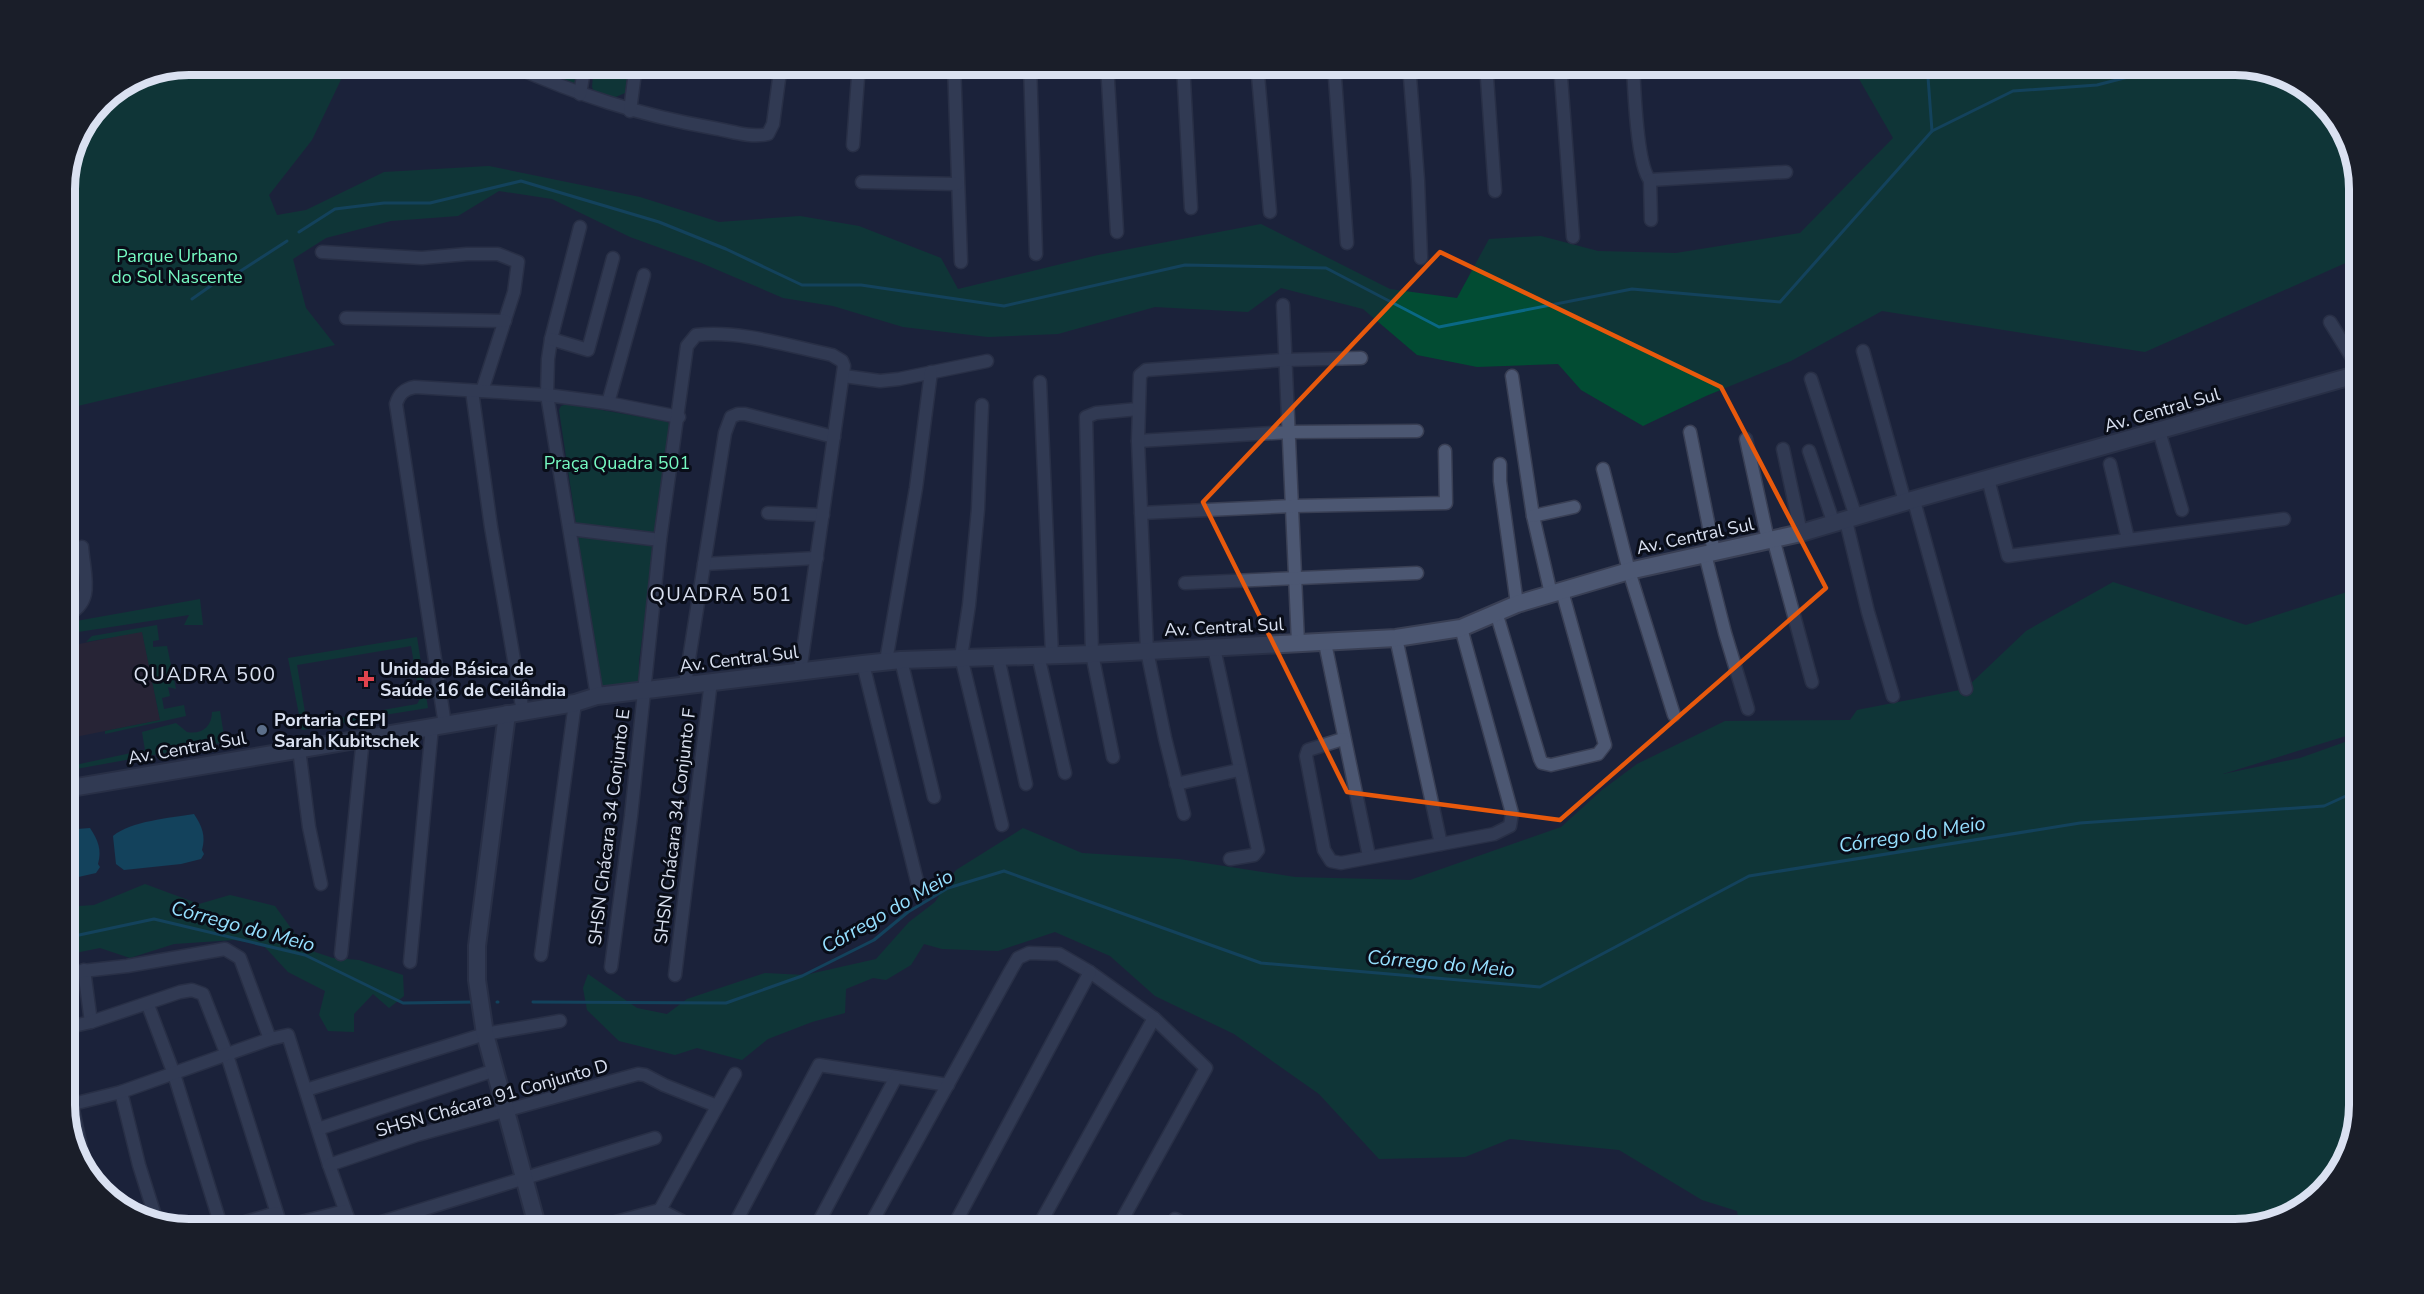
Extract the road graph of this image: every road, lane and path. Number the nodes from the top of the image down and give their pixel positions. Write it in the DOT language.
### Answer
graph roads {
  1 [pos="535,75"];
  2 [pos="583,75"];
  3 [pos="635,75"];
  4 [pos="780,75"];
  5 [pos="858,75"];
  6 [pos="954,75"];
  7 [pos="1030,75"];
  8 [pos="1108,75"];
  9 [pos="1184,75"];
  10 [pos="1258,75"];
  11 [pos="1335,75"];
  12 [pos="1410,75"];
  13 [pos="1487,75"];
  14 [pos="1561,75"];
  15 [pos="1634,75"];
  16 [pos="580,94"];
  17 [pos="630,111"];
  18 [pos="853,145"];
  19 [pos="1786,172"];
  20 [pos="1650,180"];
  21 [pos="862,182"];
  22 [pos="957,184"];
  23 [pos="1495,191"];
  24 [pos="1191,208"];
  25 [pos="1270,212"];
  26 [pos="1651,220"];
  27 [pos="580,227"];
  28 [pos="1117,232"];
  29 [pos="1573,237"];
  30 [pos="1347,243"];
  31 [pos="322,252"];
  32 [pos="1036,255"];
  33 [pos="613,258"];
  34 [pos="1421,258"];
  35 [pos="961,262"];
  36 [pos="644,275"];
  37 [pos="1283,305"];
  38 [pos="346,318"];
  39 [pos="505,321"];
  40 [pos="2330,322"];
  41 [pos="551,339"];
  42 [pos="1863,351"];
  43 [pos="2349,353"];
  44 [pos="1361,358"];
  45 [pos="1284,360"];
  46 [pos="987,361"];
  47 [pos="931,372"];
  48 [pos="844,376"];
  49 [pos="1512,376"];
  50 [pos="2349,377"];
  51 [pos="1811,380"];
  52 [pos="1040,382"];
  53 [pos="477,391"];
  54 [pos="547,394"];
  55 [pos="608,402"];
  56 [pos="982,405"];
  57 [pos="1138,409"];
  58 [pos="679,417"];
  59 [pos="1417,431"];
  60 [pos="2159,431"];
  61 [pos="1290,432"];
  62 [pos="1690,432"];
  63 [pos="834,437"];
  64 [pos="1746,440"];
  65 [pos="1138,441"];
  66 [pos="1783,449"];
  67 [pos="1445,451"];
  68 [pos="1809,451"];
  69 [pos="1500,464"];
  70 [pos="2110,464"];
  71 [pos="1603,469"];
  72 [pos="1988,479"];
  73 [pos="1909,501"];
  74 [pos="1293,506"];
  75 [pos="1574,507"];
  76 [pos="2182,510"];
  77 [pos="768,513"];
  78 [pos="1141,513"];
  79 [pos="823,515"];
  80 [pos="1533,516"];
  81 [pos="2284,519"];
  82 [pos="1846,521"];
  83 [pos="570,529"];
  84 [pos="1801,533"];
  85 [pos="1771,539"];
  86 [pos="2128,539"];
  87 [pos="660,540"];
  88 [pos="82,547"];
  89 [pos="1710,553"];
  90 [pos="817,558"];
  91 [pos="704,564"];
  92 [pos="1629,571"];
  93 [pos="1417,573"];
  94 [pos="1295,580"];
  95 [pos="1185,584"];
  96 [pos="1556,593"];
  97 [pos="1517,604"];
  98 [pos="75,611"];
  99 [pos="1497,612"];
  100 [pos="1461,628"];
  101 [pos="1396,638"];
  102 [pos="1298,643"];
  103 [pos="1325,643"];
  104 [pos="1214,648"];
  105 [pos="1147,651"];
  106 [pos="1092,654"];
  107 [pos="1045,655"];
  108 [pos="961,657"];
  109 [pos="999,657"];
  110 [pos="894,661"];
  111 [pos="863,664"];
  112 [pos="800,672"];
  113 [pos="711,681"];
  114 [pos="1812,682"];
  115 [pos="685,684"];
  116 [pos="1965,689"];
  117 [pos="643,691"];
  118 [pos="597,696"];
  119 [pos="1893,696"];
  120 [pos="575,703"];
  121 [pos="1748,709"];
  122 [pos="515,713"];
  123 [pos="1674,715"];
  124 [pos="438,726"];
  125 [pos="363,738"];
  126 [pos="1343,739"];
  127 [pos="299,749"];
  128 [pos="1113,757"];
  129 [pos="1239,770"];
  130 [pos="1065,773"];
  131 [pos="1026,784"];
  132 [pos="1176,784"];
  133 [pos="75,787"];
  134 [pos="934,798"];
  135 [pos="1184,814"];
  136 [pos="1002,825"];
  137 [pos="1441,844"];
  138 [pos="1369,856"];
  139 [pos="1230,859"];
  140 [pos="321,884"];
  141 [pos="920,893"];
  142 [pos="341,954"];
  143 [pos="541,955"];
  144 [pos="410,962"];
  145 [pos="611,967"];
  146 [pos="84,970"];
  147 [pos="75,971"];
  148 [pos="1090,972"];
  149 [pos="675,975"];
  150 [pos="147,1005"];
  151 [pos="1154,1018"];
  152 [pos="560,1021"];
  153 [pos="91,1022"];
  154 [pos="75,1026"];
  155 [pos="485,1034"];
  156 [pos="270,1039"];
  157 [pos="227,1055"];
  158 [pos="495,1070"];
  159 [pos="174,1074"];
  160 [pos="735,1074"];
  161 [pos="896,1077"];
  162 [pos="948,1085"];
  163 [pos="306,1090"];
  164 [pos="121,1092"];
  165 [pos="75,1103"];
  166 [pos="717,1106"];
  167 [pos="506,1112"];
  168 [pos="318,1129"];
  169 [pos="655,1138"];
  170 [pos="329,1165"];
  171 [pos="525,1180"];
  172 [pos="660,1210"];
  173 [pos="345,1211"];
  174 [pos="154,1213"];
  175 [pos="276,1213"];
  176 [pos="219,1219"];
  177 [pos="256,1219"];
  178 [pos="278,1219"];
  179 [pos="315,1219"];
  180 [pos="348,1219"];
  181 [pos="393,1219"];
  182 [pos="535,1219"];
  183 [pos="628,1219"];
  184 [pos="677,1219"];
  185 [pos="738,1219"];
  186 [pos="821,1219"];
  187 [pos="874,1219"];
  188 [pos="958,1219"];
  189 [pos="1043,1219"];
  190 [pos="1123,1219"];
  1 -- 16 [label="street"];
  2 -- 16 [label="street"];
  3 -- 17 [label="street"];
  4 -- 17 [label="street"];
  5 -- 18 [label="street"];
  6 -- 22 [label="street"];
  7 -- 32 [label="street"];
  8 -- 28 [label="street"];
  9 -- 24 [label="street"];
  10 -- 25 [label="street"];
  11 -- 30 [label="street"];
  12 -- 34 [label="street"];
  13 -- 23 [label="street"];
  14 -- 29 [label="street"];
  15 -- 20 [label="street"];
  16 -- 17 [label="street"];
  19 -- 20 [label="street"];
  20 -- 26 [label="street"];
  21 -- 22 [label="street"];
  22 -- 35 [label="street"];
  27 -- 41 [label="street"];
  31 -- 39 [label="street"];
  33 -- 41 [label="street"];
  36 -- 55 [label="street"];
  37 -- 45 [label="street"];
  38 -- 39 [label="street"];
  39 -- 53 [label="street"];
  40 -- 43 [label="street"];
  41 -- 54 [label="street"];
  42 -- 73 [label="street"];
  44 -- 45 [label="street"];
  45 -- 57 [label="street"];
  45 -- 61 [label="street"];
  46 -- 47 [label="street"];
  47 -- 48 [label="street"];
  47 -- 110 [label="street"];
  48 -- 58 [label="street, SHSN Chácara 34 Conjunto E"];
  48 -- 63 [label="street"];
  49 -- 80 [label="street"];
  50 -- 60 [label="street, Av. Central Sul"];
  51 -- 82 [label="street"];
  52 -- 107 [label="street"];
  53 -- 54 [label="street"];
  53 -- 122 [label="street"];
  53 -- 124 [label="street"];
  54 -- 55 [label="street"];
  54 -- 83 [label="street"];
  55 -- 58 [label="street"];
  56 -- 108 [label="street"];
  57 -- 65 [label="street"];
  57 -- 106 [label="street"];
  58 -- 87 [label="street, SHSN Chácara 34 Conjunto E"];
  59 -- 61 [label="street"];
  60 -- 72 [label="street, Av. Central Sul"];
  60 -- 76 [label="street"];
  61 -- 65 [label="street"];
  61 -- 74 [label="street"];
  62 -- 89 [label="street"];
  63 -- 79 [label="street"];
  63 -- 91 [label="street"];
  64 -- 85 [label="street"];
  65 -- 78 [label="street"];
  66 -- 84 [label="street"];
  67 -- 74 [label="street"];
  68 -- 82 [label="street"];
  69 -- 97 [label="street"];
  70 -- 86 [label="street"];
  71 -- 92 [label="street"];
  72 -- 73 [label="street, Av. Central Sul"];
  72 -- 86 [label="street"];
  73 -- 82 [label="street, Av. Central Sul"];
  73 -- 116 [label="street"];
  74 -- 78 [label="street"];
  74 -- 94 [label="street"];
  75 -- 80 [label="street"];
  77 -- 79 [label="street"];
  78 -- 105 [label="street"];
  79 -- 90 [label="street"];
  80 -- 96 [label="street"];
  81 -- 86 [label="street"];
  82 -- 84 [label="street, Av. Central Sul"];
  82 -- 119 [label="street"];
  83 -- 87 [label="street"];
  83 -- 118 [label="street"];
  84 -- 85 [label="street, Av. Central Sul"];
  85 -- 89 [label="street, Av. Central Sul"];
  85 -- 114 [label="street"];
  87 -- 117 [label="street, SHSN Chácara 34 Conjunto E"];
  88 -- 98 [label="street"];
  89 -- 92 [label="street, Av. Central Sul"];
  89 -- 121 [label="street"];
  90 -- 91 [label="street"];
  90 -- 112 [label="street"];
  91 -- 115 [label="street"];
  92 -- 96 [label="street, Av. Central Sul"];
  92 -- 123 [label="street"];
  93 -- 94 [label="street"];
  94 -- 95 [label="street"];
  94 -- 102 [label="street"];
  96 -- 97 [label="street, Av. Central Sul"];
  96 -- 99 [label="street"];
  97 -- 99 [label="street, Av. Central Sul"];
  99 -- 100 [label="street, Av. Central Sul"];
  100 -- 101 [label="street, Av. Central Sul"];
  100 -- 137 [label="street"];
  101 -- 103 [label="street, Av. Central Sul"];
  101 -- 137 [label="street"];
  102 -- 103 [label="street, Av. Central Sul"];
  102 -- 104 [label="street, Av. Central Sul"];
  103 -- 126 [label="street"];
  104 -- 105 [label="street, Av. Central Sul"];
  104 -- 129 [label="street"];
  105 -- 106 [label="street, Av. Central Sul"];
  105 -- 132 [label="street"];
  106 -- 107 [label="street, Av. Central Sul"];
  106 -- 128 [label="street"];
  107 -- 109 [label="street, Av. Central Sul"];
  107 -- 130 [label="street"];
  108 -- 109 [label="street, Av. Central Sul"];
  108 -- 110 [label="street, Av. Central Sul"];
  108 -- 136 [label="street"];
  109 -- 131 [label="street"];
  110 -- 111 [label="street, Av. Central Sul"];
  110 -- 134 [label="street"];
  111 -- 112 [label="street, Av. Central Sul"];
  111 -- 141 [label="street"];
  112 -- 113 [label="street, Av. Central Sul"];
  113 -- 115 [label="street, Av. Central Sul"];
  113 -- 149 [label="street, SHSN Chácara 34 Conjunto F"];
  115 -- 117 [label="street, Av. Central Sul"];
  117 -- 118 [label="street, Av. Central Sul"];
  117 -- 145 [label="street, SHSN Chácara 34 Conjunto E"];
  118 -- 120 [label="street, Av. Central Sul"];
  120 -- 122 [label="street, Av. Central Sul"];
  120 -- 143 [label="street"];
  122 -- 124 [label="street, Av. Central Sul"];
  122 -- 155 [label="street"];
  124 -- 125 [label="street, Av. Central Sul"];
  124 -- 144 [label="street"];
  125 -- 127 [label="street, Av. Central Sul"];
  125 -- 142 [label="street"];
  126 -- 138 [label="street"];
  126 -- 138 [label="street"];
  127 -- 133 [label="street, Av. Central Sul"];
  127 -- 140 [label="street"];
  129 -- 132 [label="street"];
  129 -- 139 [label="street"];
  132 -- 135 [label="street"];
  137 -- 138 [label="street"];
  146 -- 147 [label="street"];
  146 -- 153 [label="street"];
  146 -- 156 [label="street"];
  148 -- 151 [label="street"];
  148 -- 162 [label="street"];
  148 -- 188 [label="street"];
  150 -- 153 [label="street"];
  150 -- 157 [label="street"];
  150 -- 159 [label="street"];
  151 -- 189 [label="street"];
  151 -- 190 [label="street"];
  152 -- 155 [label="street"];
  153 -- 154 [label="street"];
  155 -- 158 [label="street"];
  155 -- 163 [label="street"];
  156 -- 157 [label="street"];
  156 -- 163 [label="street"];
  157 -- 159 [label="street"];
  157 -- 175 [label="street"];
  158 -- 167 [label="street"];
  158 -- 168 [label="street"];
  159 -- 164 [label="street"];
  159 -- 176 [label="street"];
  160 -- 166 [label="street"];
  161 -- 162 [label="street"];
  161 -- 185 [label="street"];
  161 -- 186 [label="street"];
  162 -- 187 [label="street"];
  163 -- 168 [label="street"];
  164 -- 165 [label="street"];
  164 -- 174 [label="street"];
  166 -- 167 [label="street, SHSN Chácara 91 Conjunto D"];
  166 -- 172 [label="street"];
  167 -- 170 [label="street, SHSN Chácara 91 Conjunto D"];
  167 -- 171 [label="street"];
  168 -- 170 [label="street"];
  169 -- 171 [label="street"];
  170 -- 173 [label="street"];
  171 -- 181 [label="street"];
  171 -- 182 [label="street"];
  172 -- 183 [label="street"];
  172 -- 184 [label="street"];
  173 -- 179 [label="street"];
  173 -- 180 [label="street"];
  175 -- 177 [label="street"];
  175 -- 178 [label="street"];
}
